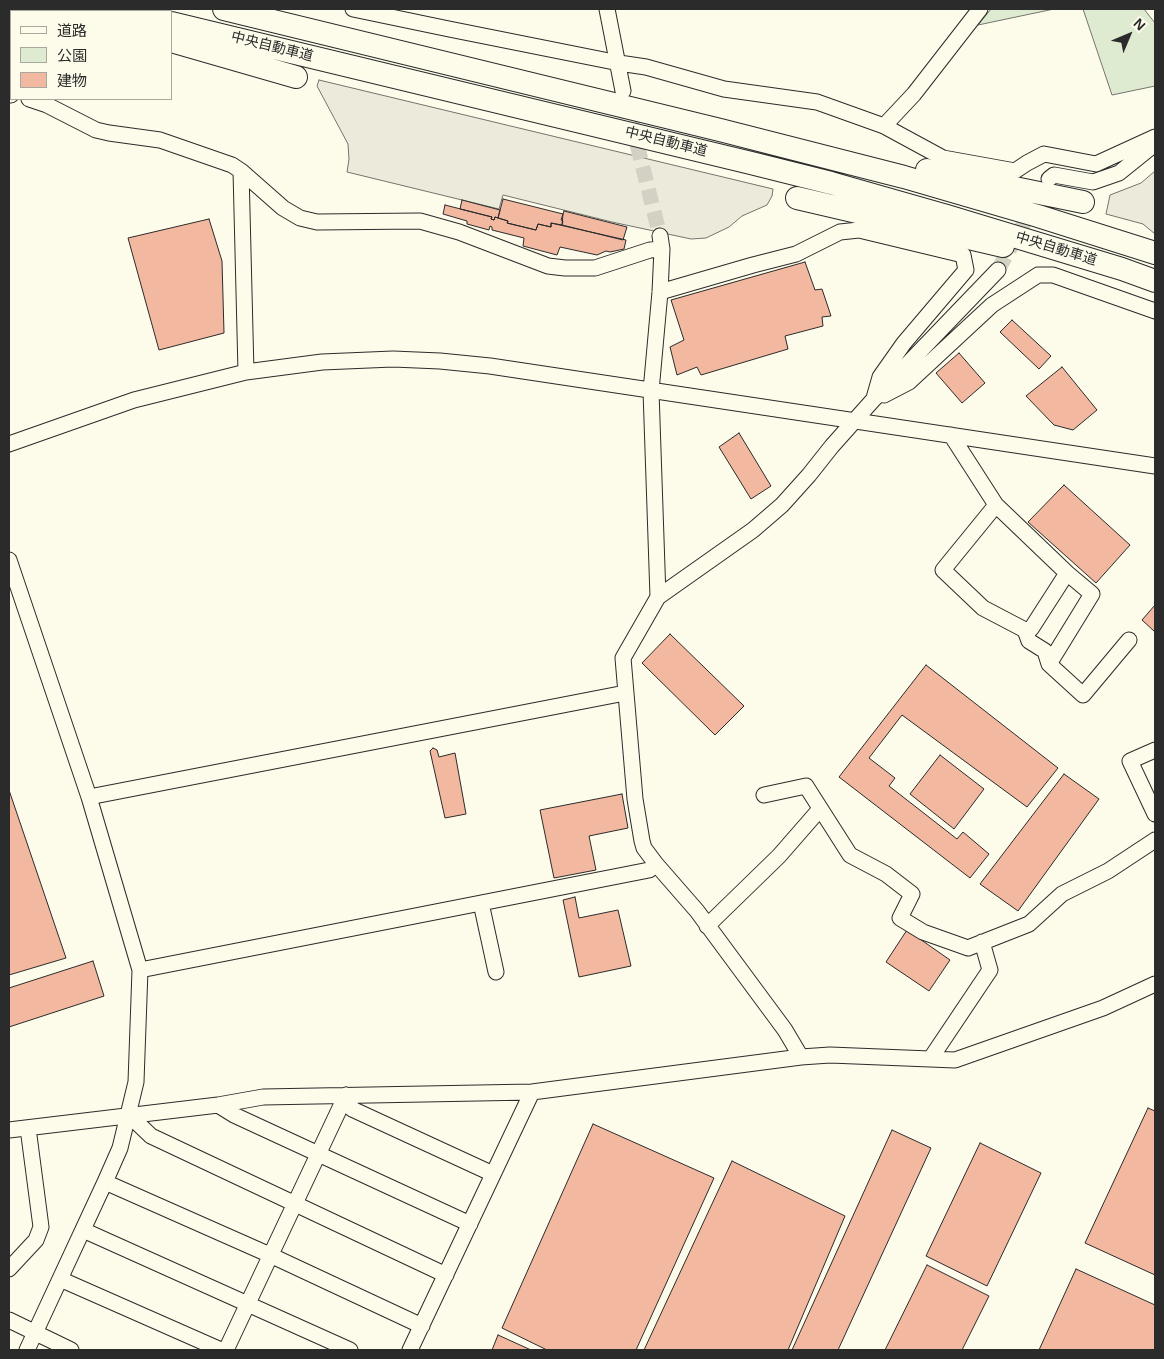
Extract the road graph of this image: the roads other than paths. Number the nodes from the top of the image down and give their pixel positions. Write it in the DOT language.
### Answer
graph roads {
  1 [pos="224,9"];
  2 [pos="353,9"];
  3 [pos="607,9"];
  4 [pos="980,9"];
  5 [pos="172,22"];
  6 [pos="172,41"];
  7 [pos="619,64"];
  8 [pos="296,77"];
  9 [pos="623,91"];
  10 [pos="31,100"];
  11 [pos="884,126"];
  12 [pos="720,130"];
  13 [pos="1155,136"];
  14 [pos="1155,144"];
  15 [pos="241,171"];
  16 [pos="1049,179"];
  17 [pos="797,198"];
  18 [pos="1083,202"];
  19 [pos="1155,253"];
  20 [pos="1122,269"];
  21 [pos="998,270"];
  22 [pos="1155,281"];
  23 [pos="660,292"];
  24 [pos="1155,310"];
  25 [pos="246,372"];
  26 [pos="651,391"];
  27 [pos="873,400"];
  28 [pos="856,420"];
  29 [pos="951,435"];
  30 [pos="9,444"];
  31 [pos="1155,466"];
  32 [pos="996,505"];
  33 [pos="9,560"];
  34 [pos="1067,573"];
  35 [pos="658,597"];
  36 [pos="1024,630"];
  37 [pos="1129,640"];
  38 [pos="1049,664"];
  39 [pos="625,693"];
  40 [pos="1155,750"];
  41 [pos="764,795"];
  42 [pos="90,797"];
  43 [pos="820,809"];
  44 [pos="1155,814"];
  45 [pos="1155,840"];
  46 [pos="656,864"];
  47 [pos="482,903"];
  48 [pos="707,926"];
  49 [pos="982,942"];
  50 [pos="140,970"];
  51 [pos="496,972"];
  52 [pos="1155,984"];
  53 [pos="802,1057"];
  54 [pos="931,1058"];
  55 [pos="532,1092"];
  56 [pos="346,1095"];
  57 [pos="218,1105"];
  58 [pos="128,1115"];
  59 [pos="28,1128"];
  60 [pos="9,1130"];
  61 [pos="318,1153"];
  62 [pos="493,1174"];
  63 [pos="105,1182"];
  64 [pos="294,1204"];
  65 [pos="470,1224"];
  66 [pos="83,1230"];
  67 [pos="270,1255"];
  68 [pos="9,1269"];
  69 [pos="446,1275"];
  70 [pos="60,1279"];
  71 [pos="248,1304"];
  72 [pos="9,1320"];
  73 [pos="422,1326"];
  74 [pos="35,1334"];
  75 [pos="27,1350"];
  76 [pos="71,1350"];
  77 [pos="221,1350"];
  78 [pos="226,1350"];
  79 [pos="350,1350"];
  80 [pos="410,1350"];
  1 -- 12 [label="highway, 中央自動車道"];
  2 -- 7 [label="street"];
  3 -- 7 [label="street"];
  4 -- 11 [label="street"];
  5 -- 20 [label="highway, 中央自動車道"];
  6 -- 8 [label="highway"];
  7 -- 9 [label="street"];
  7 -- 11 [label="street"];
  10 -- 15 [label="street"];
  11 -- 13 [label="street"];
  12 -- 18 [label="highway"];
  12 -- 19 [label="highway, 中央自動車道"];
  14 -- 16 [label="street"];
  15 -- 23 [label="street"];
  15 -- 25 [label="street"];
  17 -- 20 [label="highway"];
  20 -- 22 [label="highway, 中央自動車道"];
  21 -- 27 [label="street"];
  23 -- 26 [label="street"];
  23 -- 27 [label="street"];
  24 -- 27 [label="street"];
  25 -- 26 [label="street"];
  25 -- 30 [label="street"];
  26 -- 28 [label="street"];
  26 -- 35 [label="street"];
  27 -- 28 [label="street"];
  28 -- 29 [label="street"];
  28 -- 35 [label="street"];
  29 -- 31 [label="street"];
  29 -- 32 [label="street"];
  32 -- 34 [label="street"];
  32 -- 36 [label="street"];
  33 -- 42 [label="street"];
  34 -- 36 [label="street"];
  34 -- 38 [label="street"];
  35 -- 39 [label="street"];
  36 -- 38 [label="street"];
  37 -- 38 [label="street"];
  39 -- 42 [label="street"];
  39 -- 46 [label="street"];
  40 -- 44 [label="street"];
  41 -- 43 [label="street"];
  42 -- 50 [label="street"];
  43 -- 48 [label="street"];
  43 -- 49 [label="street"];
  45 -- 49 [label="street"];
  46 -- 47 [label="street"];
  46 -- 48 [label="street"];
  47 -- 50 [label="street"];
  47 -- 51 [label="street"];
  48 -- 53 [label="street"];
  49 -- 54 [label="street"];
  50 -- 58 [label="street"];
  52 -- 54 [label="street"];
  53 -- 54 [label="street"];
  53 -- 55 [label="street"];
  55 -- 56 [label="street"];
  55 -- 62 [label="street"];
  56 -- 57 [label="street"];
  56 -- 61 [label="street"];
  56 -- 62 [label="street"];
  57 -- 58 [label="street"];
  57 -- 61 [label="street"];
  58 -- 59 [label="street"];
  58 -- 63 [label="street"];
  58 -- 64 [label="street"];
  59 -- 60 [label="street"];
  59 -- 68 [label="street"];
  61 -- 64 [label="street"];
  61 -- 65 [label="street"];
  62 -- 65 [label="street"];
  63 -- 66 [label="street"];
  63 -- 67 [label="street"];
  64 -- 67 [label="street"];
  64 -- 69 [label="street"];
  65 -- 69 [label="street"];
  66 -- 70 [label="street"];
  66 -- 71 [label="street"];
  67 -- 71 [label="street"];
  67 -- 73 [label="street"];
  69 -- 73 [label="street"];
  70 -- 74 [label="street"];
  70 -- 77 [label="street"];
  71 -- 78 [label="street"];
  71 -- 79 [label="street"];
  72 -- 74 [label="street"];
  73 -- 80 [label="street"];
  74 -- 75 [label="street"];
  74 -- 76 [label="street"];
}
